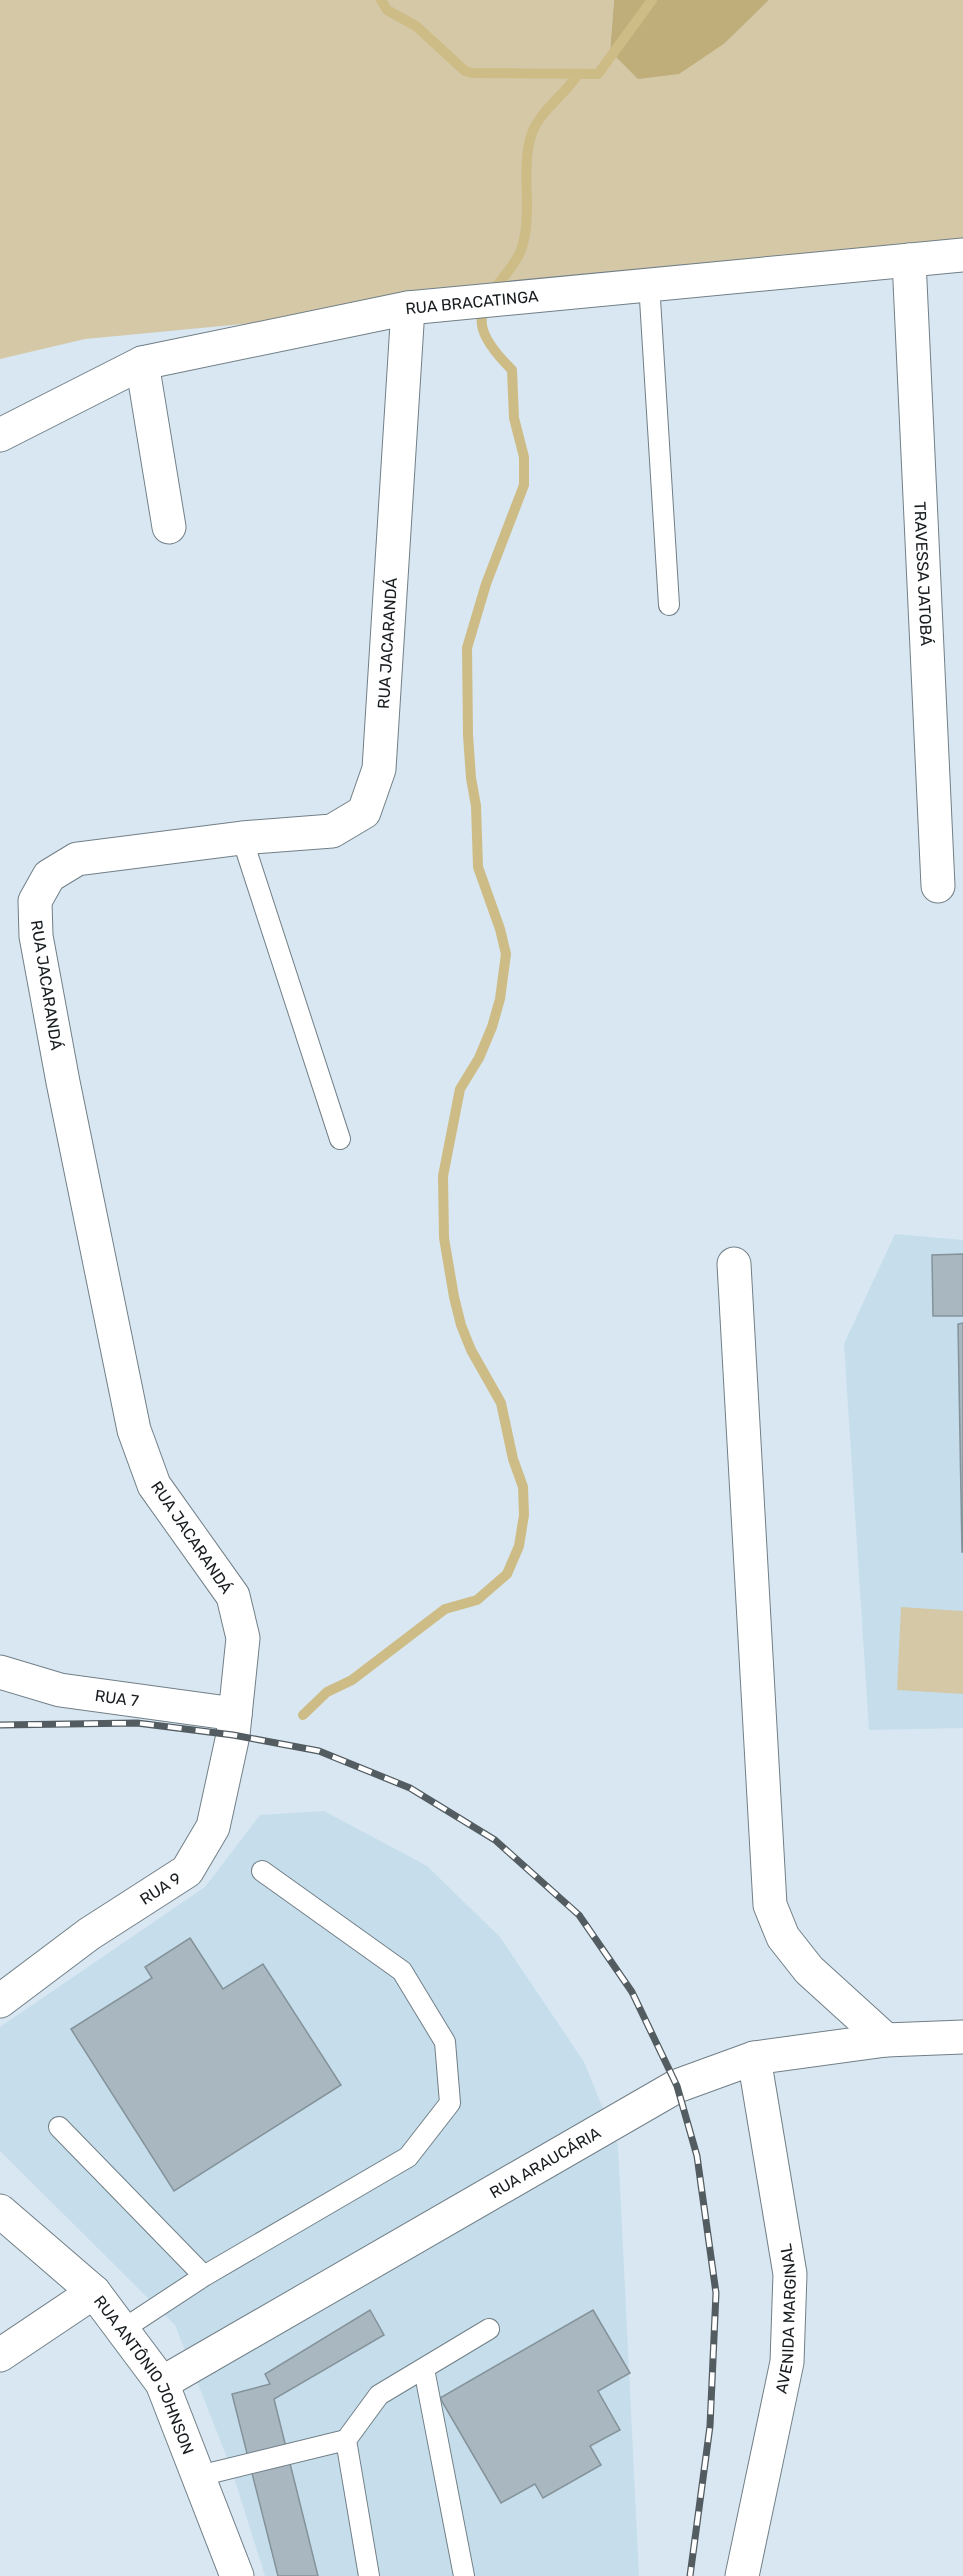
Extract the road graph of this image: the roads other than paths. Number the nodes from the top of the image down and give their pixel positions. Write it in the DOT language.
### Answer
graph roads {
  1 [pos="963,255"];
  2 [pos="909,260"];
  3 [pos="649,283"];
  4 [pos="408,308"];
  5 [pos="142,363"];
  6 [pos="0,435"];
  7 [pos="169,527"];
  8 [pos="669,605"];
  9 [pos="242,838"];
  10 [pos="938,886"];
  11 [pos="340,1139"];
  12 [pos="734,1264"];
  13 [pos="0,1672"];
  14 [pos="235,1714"];
  15 [pos="262,1871"];
  16 [pos="0,2001"];
  17 [pos="963,2037"];
  18 [pos="886,2040"];
  19 [pos="754,2058"];
  20 [pos="59,2127"];
  21 [pos="0,2211"];
  22 [pos="204,2276"];
  23 [pos="94,2292"];
  24 [pos="489,2329"];
  25 [pos="122,2330"];
  26 [pos="0,2355"];
  27 [pos="424,2369"];
  28 [pos="162,2383"];
  29 [pos="346,2440"];
  30 [pos="199,2476"];
  31 [pos="237,2576"];
  32 [pos="369,2576"];
  33 [pos="464,2576"];
  34 [pos="742,2576"];
  1 -- 2 [label="street, RUA BRACATINGA"];
  2 -- 3 [label="street, RUA BRACATINGA"];
  2 -- 10 [label="street, TRAVESSA JATOBÁ"];
  3 -- 4 [label="street, RUA BRACATINGA"];
  3 -- 8 [label="lane"];
  4 -- 5 [label="street, RUA BRACATINGA"];
  4 -- 9 [label="street, RUA JACARANDÁ"];
  5 -- 6 [label="street, RUA BRACATINGA"];
  5 -- 7 [label="street"];
  9 -- 11 [label="lane"];
  9 -- 14 [label="street, RUA JACARANDÁ"];
  12 -- 18 [label="street"];
  13 -- 14 [label="street, RUA 7"];
  14 -- 16 [label="street, RUA 9"];
  15 -- 22 [label="lane"];
  17 -- 18 [label="street, RUA ARAUCÁRIA"];
  18 -- 19 [label="street, RUA ARAUCÁRIA"];
  19 -- 28 [label="street, RUA ARAUCÁRIA"];
  19 -- 34 [label="street, AVENIDA MARGINAL"];
  20 -- 22 [label="lane"];
  21 -- 23 [label="street, RUA ANTÔNIO JOHNSON"];
  22 -- 25 [label="lane"];
  23 -- 25 [label="street, RUA ANTÔNIO JOHNSON"];
  23 -- 26 [label="street"];
  24 -- 27 [label="lane"];
  25 -- 28 [label="street, RUA ANTÔNIO JOHNSON"];
  27 -- 29 [label="lane"];
  27 -- 33 [label="lane"];
  28 -- 30 [label="street, RUA ANTÔNIO JOHNSON"];
  29 -- 30 [label="lane"];
  29 -- 32 [label="lane"];
  30 -- 31 [label="street, RUA ANTÔNIO JOHNSON"];
}
